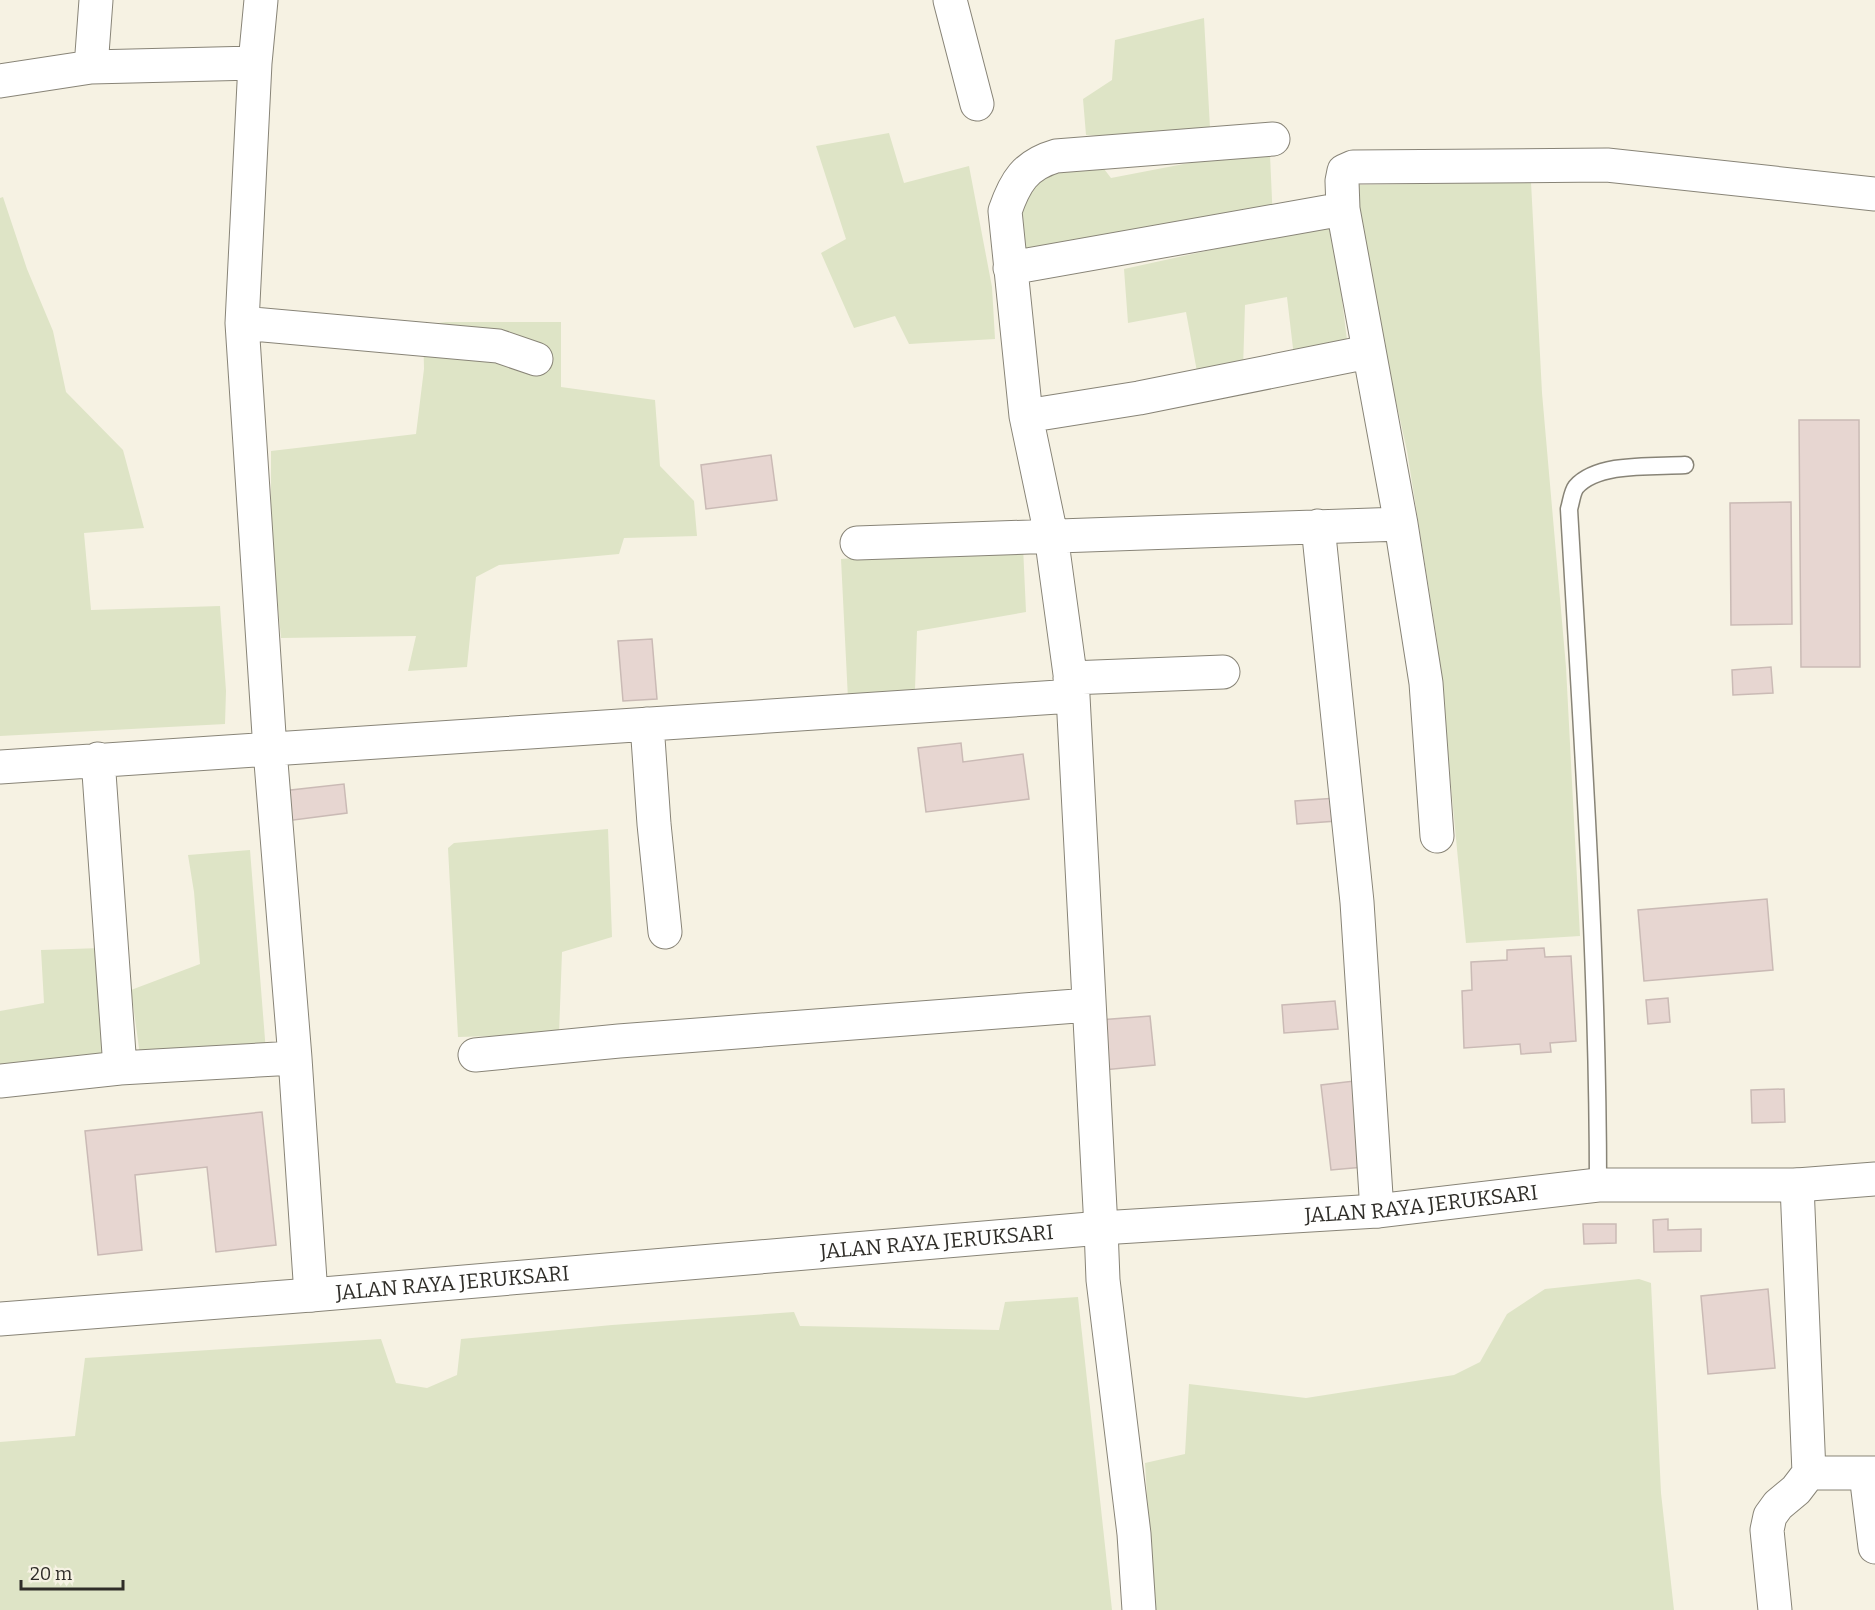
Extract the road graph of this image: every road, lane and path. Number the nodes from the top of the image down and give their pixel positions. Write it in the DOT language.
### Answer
graph roads {
  1 [pos="96,0"];
  2 [pos="261,0"];
  3 [pos="950,0"];
  4 [pos="255,63"];
  5 [pos="91,67"];
  6 [pos="0,81"];
  7 [pos="977,104"];
  8 [pos="1273,139"];
  9 [pos="1875,194"];
  10 [pos="1343,209"];
  11 [pos="1010,268"];
  12 [pos="242,323"];
  13 [pos="1368,351"];
  14 [pos="536,359"];
  15 [pos="1026,416"];
  16 [pos="1686,465"];
  17 [pos="1401,524"];
  18 [pos="1318,526"];
  19 [pos="1050,535"];
  20 [pos="857,543"];
  21 [pos="1223,672"];
  22 [pos="1071,687"];
  23 [pos="647,724"];
  24 [pos="270,750"];
  25 [pos="98,759"];
  26 [pos="0,766"];
  27 [pos="1437,836"];
  28 [pos="665,932"];
  29 [pos="1089,1005"];
  30 [pos="475,1055"];
  31 [pos="295,1058"];
  32 [pos="120,1068"];
  33 [pos="0,1081"];
  34 [pos="1875,1179"];
  35 [pos="1598,1185"];
  36 [pos="1797,1185"];
  37 [pos="1377,1211"];
  38 [pos="1102,1236"];
  39 [pos="311,1295"];
  40 [pos="0,1319"];
  41 [pos="1809,1473"];
  42 [pos="1870,1474"];
  43 [pos="1875,1547"];
  44 [pos="1139,1610"];
  45 [pos="1775,1610"];
  1 -- 5 [label="street"];
  2 -- 4 [label="street"];
  3 -- 7 [label="street"];
  4 -- 5 [label="street"];
  4 -- 12 [label="street"];
  5 -- 6 [label="street"];
  8 -- 11 [label="street"];
  9 -- 10 [label="street"];
  10 -- 11 [label="street"];
  10 -- 13 [label="street"];
  11 -- 15 [label="street"];
  12 -- 14 [label="street"];
  12 -- 24 [label="street"];
  13 -- 15 [label="street"];
  13 -- 17 [label="street"];
  15 -- 19 [label="street"];
  16 -- 35 [label="lane"];
  17 -- 18 [label="street"];
  17 -- 27 [label="street"];
  18 -- 19 [label="street"];
  18 -- 37 [label="street"];
  19 -- 20 [label="street"];
  19 -- 22 [label="street"];
  21 -- 22 [label="street"];
  22 -- 23 [label="street"];
  22 -- 29 [label="street"];
  23 -- 24 [label="street"];
  23 -- 28 [label="street"];
  24 -- 25 [label="street"];
  24 -- 31 [label="street"];
  25 -- 26 [label="street"];
  25 -- 32 [label="street"];
  29 -- 30 [label="street"];
  29 -- 38 [label="street"];
  31 -- 32 [label="street"];
  31 -- 39 [label="street"];
  32 -- 33 [label="street"];
  34 -- 36 [label="street, JALAN RAYA JERUKSARI"];
  35 -- 36 [label="street, JALAN RAYA JERUKSARI"];
  35 -- 37 [label="street, JALAN RAYA JERUKSARI"];
  36 -- 41 [label="street"];
  37 -- 38 [label="street, JALAN RAYA JERUKSARI"];
  38 -- 39 [label="street, JALAN RAYA JERUKSARI"];
  38 -- 44 [label="street"];
  39 -- 40 [label="street, JALAN RAYA JERUKSARI"];
  41 -- 42 [label="street"];
  41 -- 45 [label="street"];
  42 -- 43 [label="street"];
}
